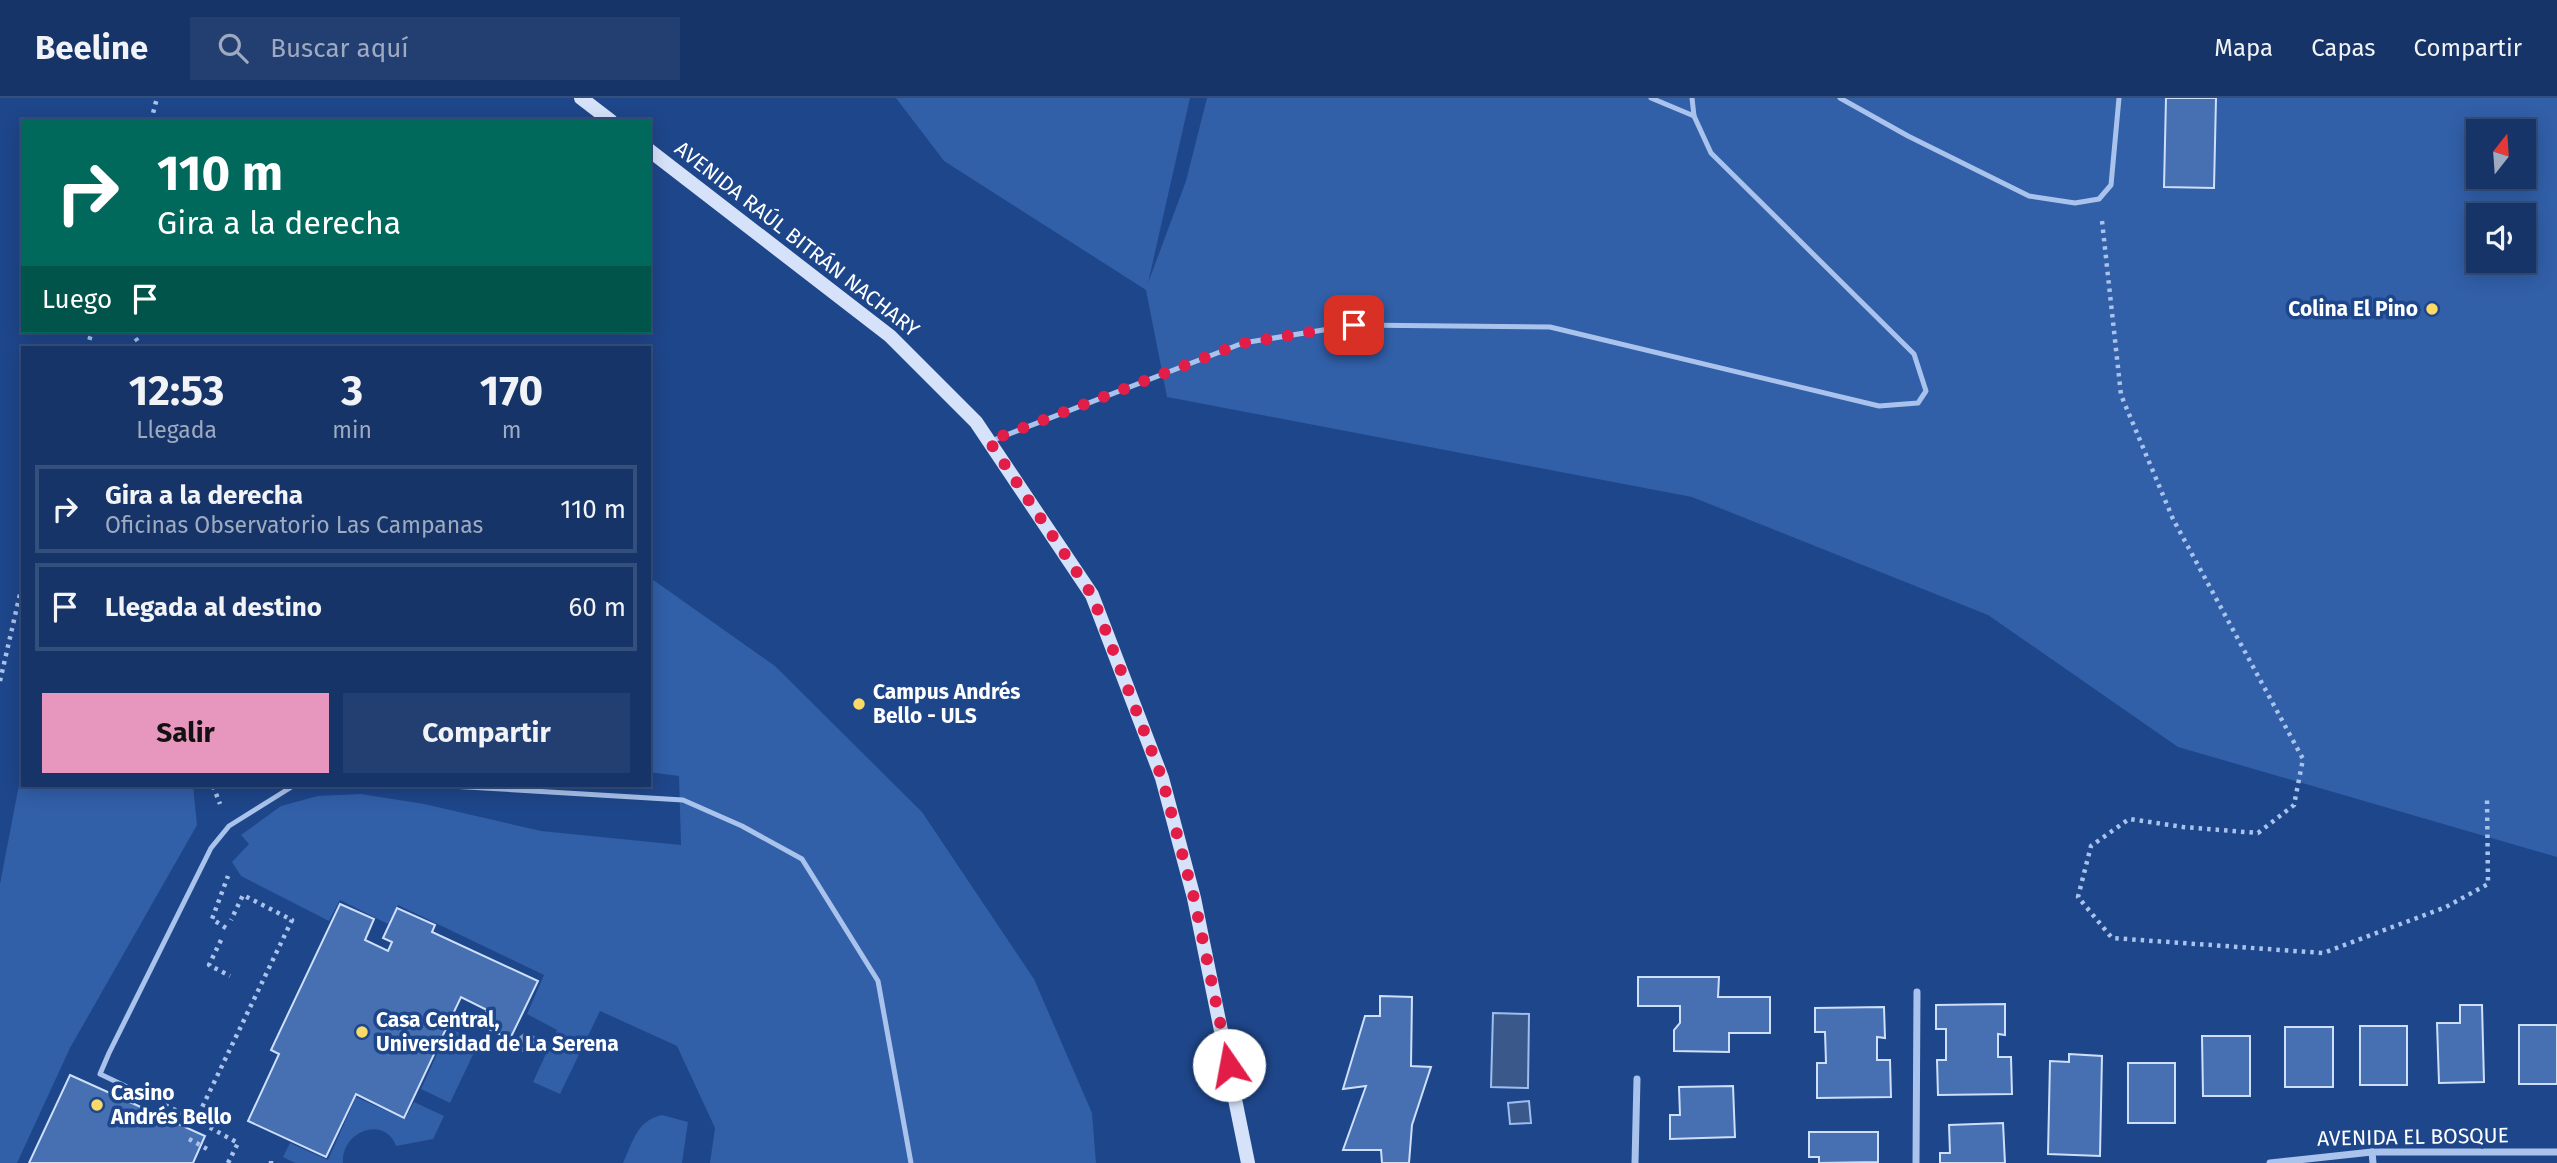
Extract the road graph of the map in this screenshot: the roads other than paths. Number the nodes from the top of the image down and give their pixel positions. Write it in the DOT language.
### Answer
graph roads {
  1 [pos="581,98"];
  2 [pos="1651,98"];
  3 [pos="1692,98"];
  4 [pos="1840,98"];
  5 [pos="2119,98"];
  6 [pos="1694,116"];
  7 [pos="608,119"];
  8 [pos="651,151"];
  9 [pos="989,441"];
  10 [pos="291,787"];
  11 [pos="467,787"];
  12 [pos="1917,992"];
  13 [pos="1637,1079"];
  14 [pos="144,1095"];
  15 [pos="1245,1141"];
  16 [pos="2372,1152"];
  17 [pos="2557,1152"];
  18 [pos="912,1163"];
  19 [pos="1241,1163"];
  20 [pos="1248,1163"];
  21 [pos="1635,1163"];
  22 [pos="1916,1163"];
  23 [pos="2270,1163"];
  24 [pos="2373,1163"];
  1 -- 7 [label="main road"];
  2 -- 6 [label="lane"];
  3 -- 6 [label="lane"];
  4 -- 5 [label="lane"];
  6 -- 9 [label="lane"];
  8 -- 9 [label="main road, AVENIDA RAÚL BITRÁN NACHARY"];
  9 -- 15 [label="main road, AVENIDA RAÚL BITRÁN NACHARY"];
  10 -- 14 [label="lane"];
  11 -- 18 [label="lane"];
  12 -- 22 [label="street"];
  13 -- 21 [label="street"];
  15 -- 19 [label="main road"];
  15 -- 20 [label="main road, AVENIDA RAÚL BITRÁN NACHARY"];
  16 -- 17 [label="street, AVENIDA EL BOSQUE"];
  16 -- 23 [label="street, AVENIDA EL BOSQUE"];
  16 -- 24 [label="street"];
}
